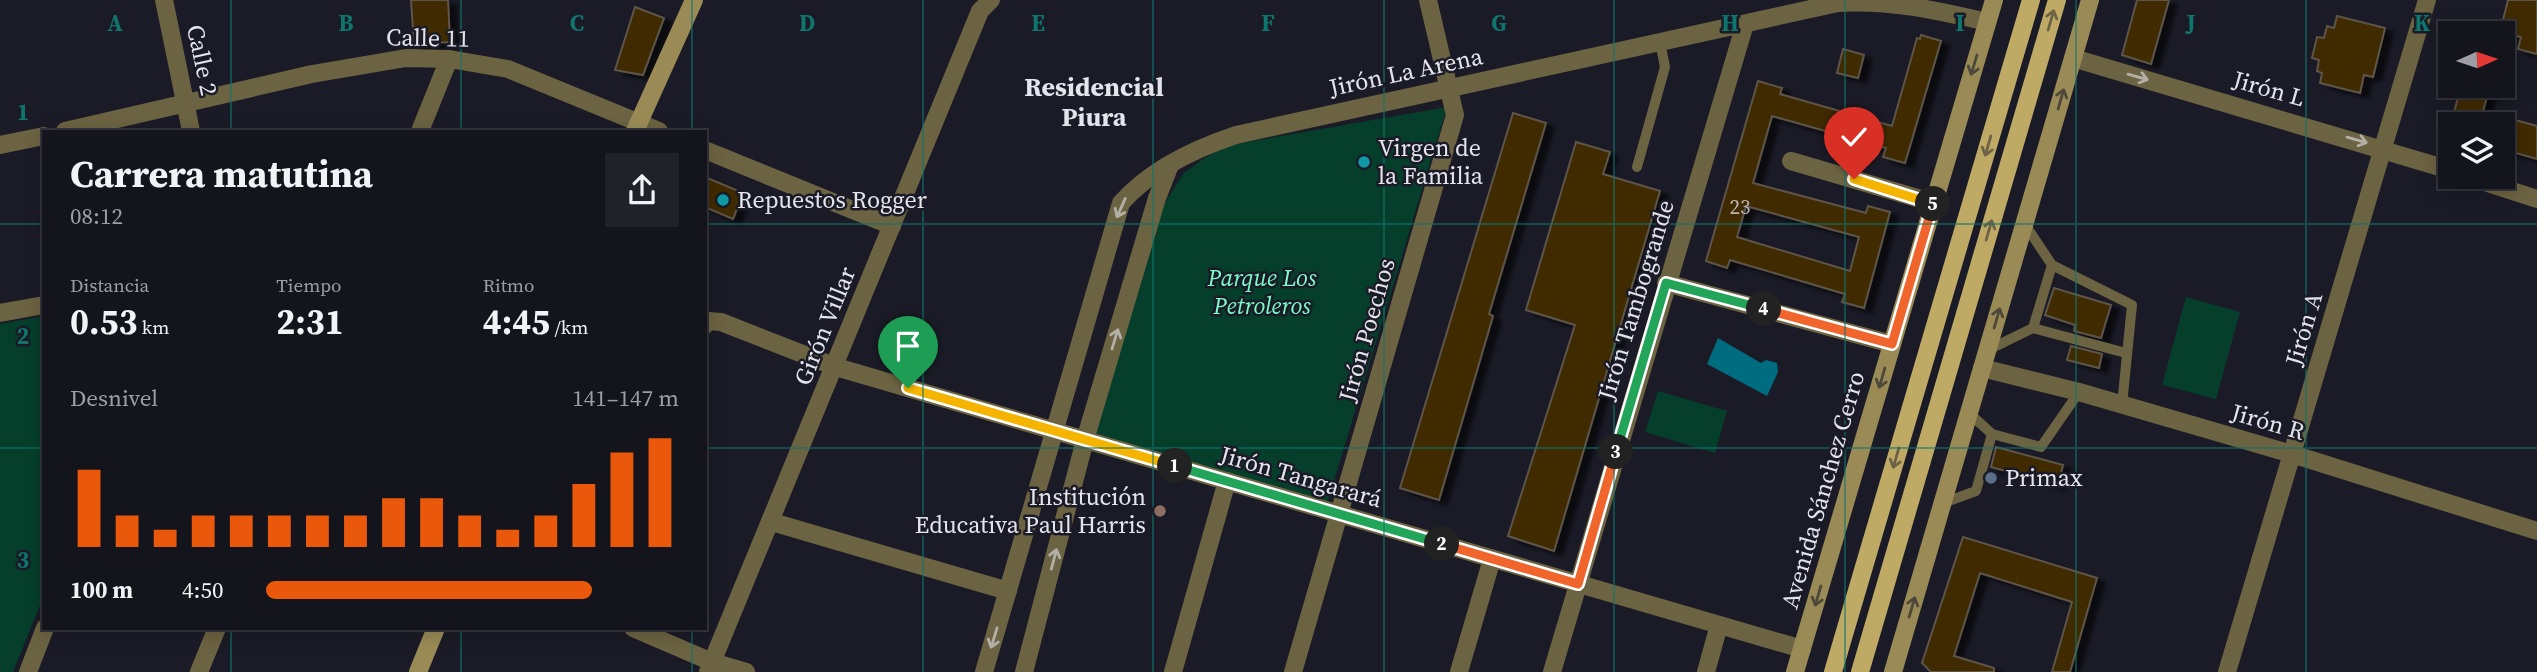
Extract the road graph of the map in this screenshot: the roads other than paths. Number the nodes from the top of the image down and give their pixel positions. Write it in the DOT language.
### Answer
graph roads {
  1 [pos="164,0"];
  2 [pos="694,0"];
  3 [pos="991,0"];
  4 [pos="1427,0"];
  5 [pos="1994,0"];
  6 [pos="2031,0"];
  7 [pos="2057,0"];
  8 [pos="2090,0"];
  9 [pos="2427,0"];
  10 [pos="1987,22"];
  11 [pos="1745,24"];
  12 [pos="1660,42"];
  13 [pos="2073,58"];
  14 [pos="449,59"];
  15 [pos="1449,88"];
  16 [pos="188,105"];
  17 [pos="637,127"];
  18 [pos="70,130"];
  19 [pos="191,130"];
  20 [pos="420,130"];
  21 [pos="42,136"];
  22 [pos="0,145"];
  23 [pos="2383,148"];
  24 [pos="707,151"];
  25 [pos="1791,161"];
  26 [pos="1170,165"];
  27 [pos="2438,166"];
  28 [pos="1637,167"];
  29 [pos="2506,189"];
  30 [pos="2537,199"];
  31 [pos="1934,203"];
  32 [pos="2024,223"];
  33 [pos="891,226"];
  34 [pos="2052,265"];
  35 [pos="1666,283"];
  36 [pos="42,305"];
  37 [pos="0,313"];
  38 [pos="707,323"];
  39 [pos="2034,328"];
  40 [pos="1892,344"];
  41 [pos="1987,350"];
  42 [pos="2126,354"];
  43 [pos="836,367"];
  44 [pos="1982,368"];
  45 [pos="2079,392"];
  46 [pos="2122,405"];
  47 [pos="1969,413"];
  48 [pos="1053,430"];
  49 [pos="1992,434"];
  50 [pos="1085,440"];
  51 [pos="2292,454"];
  52 [pos="1227,481"];
  53 [pos="1942,503"];
  54 [pos="1338,514"];
  55 [pos="772,522"];
  56 [pos="2537,531"];
  57 [pos="1493,559"];
  58 [pos="1578,584"];
  59 [pos="1008,591"];
  60 [pos="1719,625"];
  61 [pos="44,630"];
  62 [pos="216,630"];
  63 [pos="435,630"];
  64 [pos="637,630"];
  65 [pos="1802,649"];
  66 [pos="710,667"];
  67 [pos="28,672"];
  68 [pos="200,672"];
  69 [pos="418,672"];
  70 [pos="747,672"];
  71 [pos="984,672"];
  72 [pos="1024,672"];
  73 [pos="1173,672"];
  74 [pos="1293,672"];
  75 [pos="1459,672"];
  76 [pos="1552,672"];
  77 [pos="1706,672"];
  78 [pos="1795,672"];
  79 [pos="1833,672"];
  80 [pos="1860,672"];
  81 [pos="1893,672"];
  82 [pos="2227,672"];
  1 -- 16 [label="street, Calle 2"];
  2 -- 17 [label="main road"];
  3 -- 33 [label="street, Girón Villar"];
  4 -- 15 [label="street, Jirón Poechos"];
  5 -- 10 [label="main road, Avenida Sánchez Cerro"];
  6 -- 79 [label="main road, one-way"];
  80 -- 7 [label="main road, one-way"];
  8 -- 13 [label="main road"];
  9 -- 23 [label="street, Jirón A"];
  10 -- 11 [label="street, Jirón La Arena"];
  10 -- 31 [label="main road, Avenida Sánchez Cerro, one-way"];
  11 -- 12 [label="street, Jirón La Arena"];
  11 -- 35 [label="street, Jirón Tambogrande"];
  12 -- 15 [label="street, Jirón La Arena"];
  12 -- 28 [label="lane"];
  13 -- 23 [label="street, Jirón L, one-way"];
  32 -- 13 [label="main road, one-way"];
  14 -- 16 [label="street, Calle 11"];
  14 -- 17 [label="street, Calle 11"];
  14 -- 20 [label="street"];
  15 -- 26 [label="street, Jirón La Arena"];
  15 -- 54 [label="street, Jirón Poechos"];
  16 -- 18 [label="street, Calle 11"];
  16 -- 19 [label="street, Calle 2"];
  21 -- 22 [label="street"];
  23 -- 27 [label="street, Jirón L"];
  23 -- 51 [label="street, Jirón A"];
  24 -- 33 [label="street"];
  25 -- 31 [label="street"];
  26 -- 48 [label="street, Jirón La Arena, one-way"];
  50 -- 26 [label="street, one-way"];
  29 -- 30 [label="street"];
  31 -- 40 [label="main road, Avenida Sánchez Cerro"];
  32 -- 34 [label="lane"];
  41 -- 32 [label="main road, one-way"];
  33 -- 43 [label="street, Girón Villar"];
  34 -- 39 [label="lane"];
  34 -- 42 [label="lane"];
  35 -- 40 [label="street"];
  35 -- 58 [label="street, Jirón Tambogrande"];
  36 -- 37 [label="street"];
  38 -- 43 [label="street, Jirón Tangarará"];
  39 -- 41 [label="lane"];
  39 -- 42 [label="lane"];
  40 -- 65 [label="main road, Avenida Sánchez Cerro, one-way"];
  41 -- 44 [label="main road"];
  42 -- 46 [label="lane"];
  43 -- 48 [label="street, Jirón Tangarará"];
  43 -- 55 [label="street, Girón Villar"];
  44 -- 45 [label="street, Jirón R"];
  44 -- 47 [label="main road"];
  45 -- 46 [label="street, Jirón R"];
  45 -- 49 [label="lane"];
  46 -- 51 [label="street, Jirón R"];
  47 -- 49 [label="lane"];
  47 -- 53 [label="main road"];
  48 -- 50 [label="street, Jirón Tangarará"];
  48 -- 59 [label="street, Jirón La Arena"];
  49 -- 53 [label="lane"];
  50 -- 52 [label="street, Jirón Tangarará"];
  72 -- 50 [label="street, one-way"];
  51 -- 56 [label="street, Jirón R"];
  51 -- 82 [label="street, Jirón A"];
  52 -- 54 [label="street, Jirón Tangarará"];
  52 -- 73 [label="street"];
  81 -- 53 [label="main road, one-way"];
  54 -- 57 [label="street, Jirón Tangarará"];
  54 -- 74 [label="street, Jirón Poechos"];
  55 -- 59 [label="street"];
  55 -- 66 [label="street, Girón Villar"];
  57 -- 58 [label="street, Jirón Tangarará"];
  57 -- 75 [label="street"];
  58 -- 60 [label="street, Jirón Tangarará"];
  58 -- 76 [label="street, Jirón Tambogrande"];
  59 -- 71 [label="street, Jirón La Arena, one-way"];
  60 -- 65 [label="street, Jirón Tangarará"];
  60 -- 77 [label="street"];
  61 -- 67 [label="street"];
  62 -- 68 [label="street"];
  63 -- 69 [label="main road"];
  64 -- 66 [label="street"];
  65 -- 78 [label="main road, Avenida Sánchez Cerro"];
  66 -- 70 [label="street"];
}
